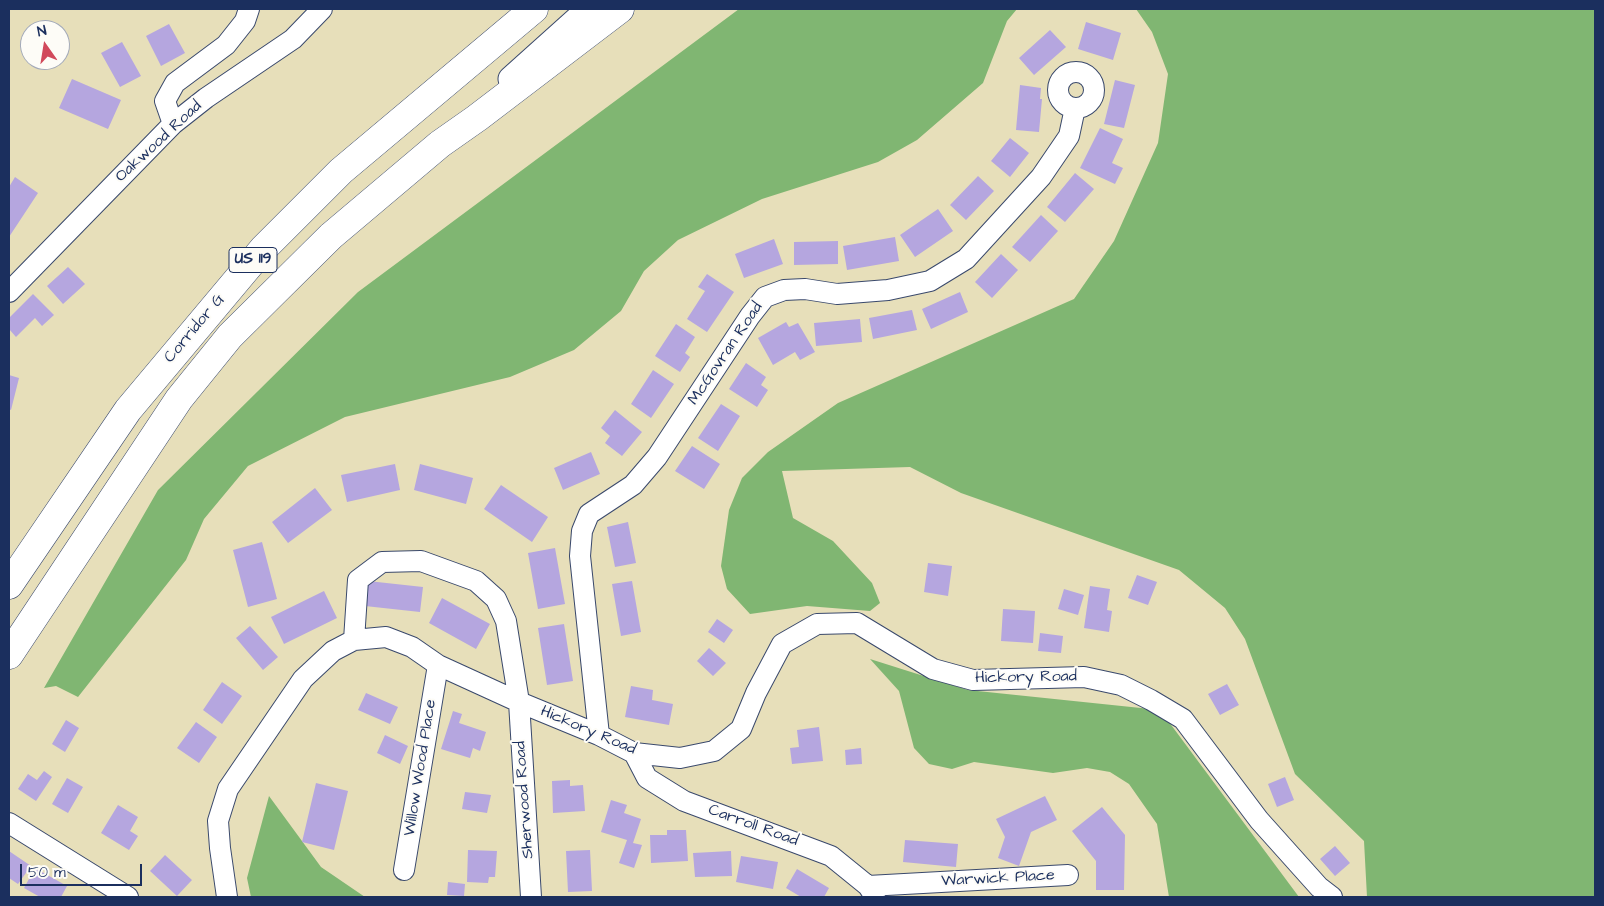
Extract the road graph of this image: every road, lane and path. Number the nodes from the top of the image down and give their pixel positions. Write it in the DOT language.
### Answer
graph roads {
  1 [pos="248,9"];
  2 [pos="322,9"];
  3 [pos="534,9"];
  4 [pos="589,9"];
  5 [pos="620,9"];
  6 [pos="1075,108"];
  7 [pos="173,124"];
  8 [pos="440,144"];
  9 [pos="9,292"];
  10 [pos="9,585"];
  11 [pos="354,640"];
  12 [pos="9,655"];
  13 [pos="438,665"];
  14 [pos="519,702"];
  15 [pos="599,735"];
  16 [pos="634,753"];
  17 [pos="9,823"];
  18 [pos="404,870"];
  19 [pos="1068,875"];
  20 [pos="871,892"];
  21 [pos="1323,894"];
  22 [pos="128,897"];
  23 [pos="227,897"];
  24 [pos="531,897"];
  1 -- 7 [label="street"];
  2 -- 7 [label="street, Oakwood Road"];
  3 -- 10 [label="highway, Corridor G / US 119"];
  4 -- 8 [label="main road"];
  5 -- 8 [label="highway, US 119"];
  6 -- 15 [label="street, McGovran Road"];
  7 -- 9 [label="street, Oakwood Road"];
  8 -- 12 [label="highway, Corridor G / US 119"];
  11 -- 13 [label="street, Hickory Road"];
  11 -- 14 [label="street, Sherwood Road"];
  11 -- 23 [label="street, Hickory Road"];
  13 -- 14 [label="street, Hickory Road"];
  13 -- 18 [label="street, Willow Wood Place"];
  14 -- 15 [label="street, Hickory Road"];
  14 -- 24 [label="street, Sherwood Road"];
  15 -- 16 [label="street, Hickory Road"];
  16 -- 20 [label="street, Carroll Road"];
  16 -- 21 [label="street, Hickory Road"];
  17 -- 22 [label="street"];
  19 -- 20 [label="street, Warwick Place"];
}
